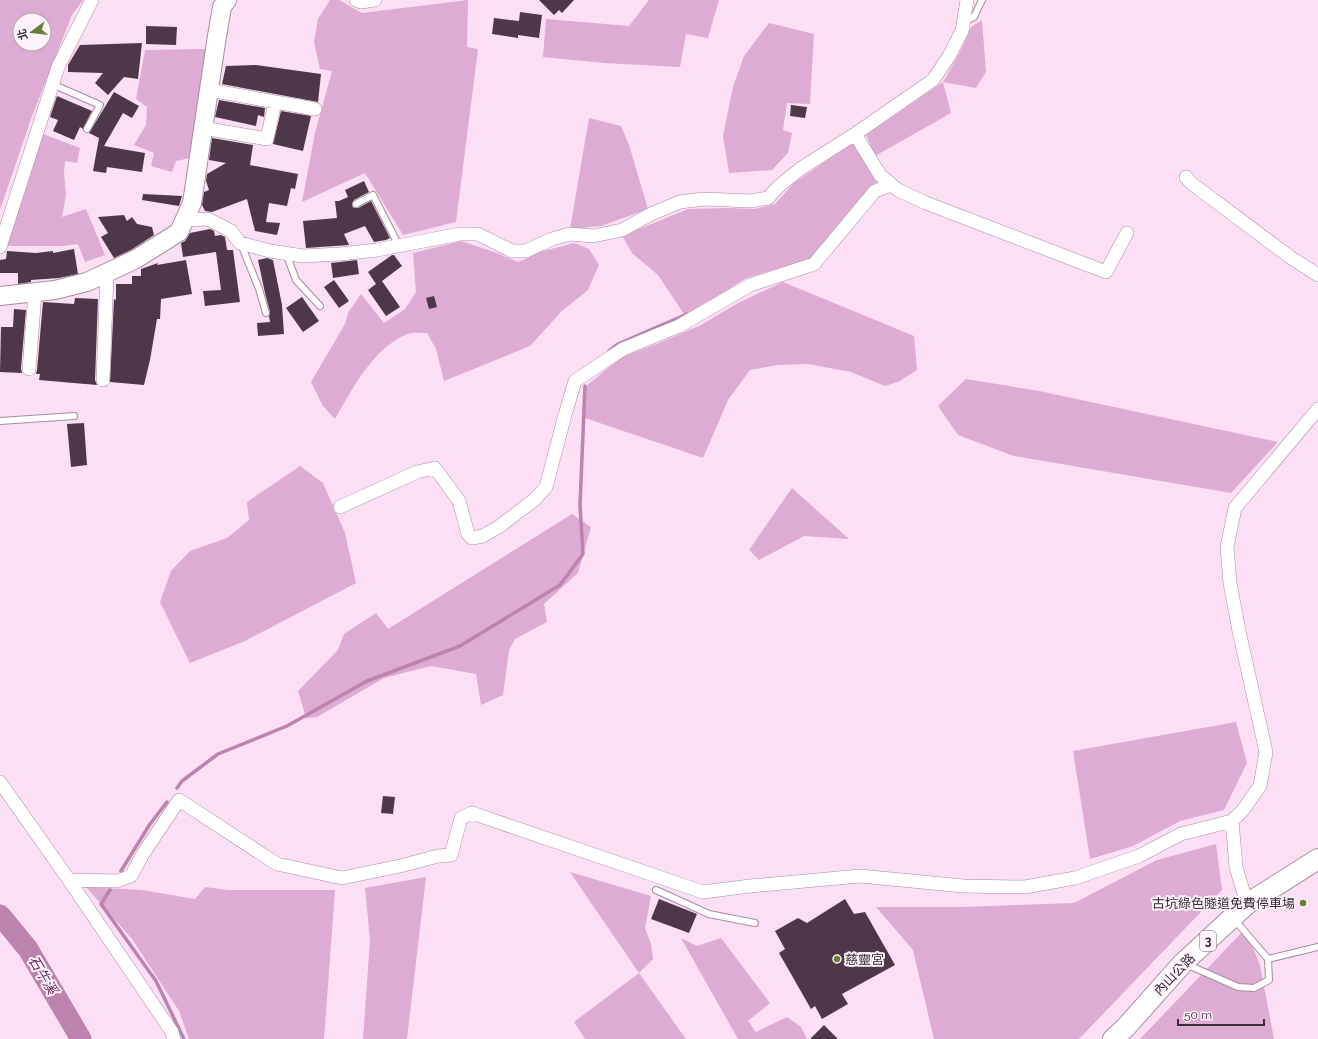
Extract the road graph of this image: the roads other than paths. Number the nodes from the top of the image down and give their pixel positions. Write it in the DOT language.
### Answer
graph roads {
  1 [pos="92,0"];
  2 [pos="227,0"];
  3 [pos="356,0"];
  4 [pos="375,0"];
  5 [pos="967,0"];
  6 [pos="982,0"];
  7 [pos="963,21"];
  8 [pos="52,84"];
  9 [pos="209,90"];
  10 [pos="275,102"];
  11 [pos="315,109"];
  12 [pos="204,128"];
  13 [pos="87,130"];
  14 [pos="855,134"];
  15 [pos="1186,177"];
  16 [pos="891,185"];
  17 [pos="356,204"];
  18 [pos="184,220"];
  19 [pos="1127,233"];
  20 [pos="240,243"];
  21 [pos="0,246"];
  22 [pos="399,246"];
  23 [pos="286,253"];
  24 [pos="107,273"];
  25 [pos="1318,275"];
  26 [pos="35,293"];
  27 [pos="0,296"];
  28 [pos="320,306"];
  29 [pos="266,313"];
  30 [pos="29,369"];
  31 [pos="103,380"];
  32 [pos="1318,409"];
  33 [pos="74,416"];
  34 [pos="0,421"];
  35 [pos="340,507"];
  36 [pos="0,782"];
  37 [pos="1232,821"];
  38 [pos="1318,859"];
  39 [pos="69,880"];
  40 [pos="656,890"];
  41 [pos="1247,904"];
  42 [pos="1233,918"];
  43 [pos="755,923"];
  44 [pos="1318,946"];
  45 [pos="1268,959"];
  46 [pos="1183,963"];
  47 [pos="174,1039"];
  48 [pos="1113,1039"];
  1 -- 8 [label="street"];
  2 -- 9 [label="street"];
  3 -- 4 [label="street"];
  5 -- 7 [label="street"];
  6 -- 7 [label="lane"];
  7 -- 14 [label="street"];
  8 -- 13 [label="lane"];
  8 -- 21 [label="street"];
  9 -- 10 [label="street"];
  9 -- 12 [label="street"];
  10 -- 11 [label="street"];
  10 -- 12 [label="street"];
  12 -- 18 [label="street"];
  14 -- 16 [label="street"];
  14 -- 22 [label="street"];
  15 -- 25 [label="street"];
  16 -- 19 [label="street"];
  16 -- 35 [label="street"];
  17 -- 22 [label="lane"];
  18 -- 20 [label="street"];
  18 -- 24 [label="street"];
  20 -- 23 [label="street"];
  20 -- 29 [label="lane"];
  22 -- 23 [label="street"];
  23 -- 28 [label="lane"];
  24 -- 26 [label="street"];
  24 -- 31 [label="street"];
  26 -- 27 [label="street"];
  26 -- 30 [label="street"];
  32 -- 37 [label="street"];
  33 -- 34 [label="lane"];
  36 -- 39 [label="street"];
  37 -- 39 [label="street"];
  37 -- 41 [label="street"];
  38 -- 41 [label="main road, 內山公路 / 3"];
  39 -- 47 [label="street"];
  40 -- 43 [label="lane"];
  41 -- 42 [label="main road, 內山公路 / 3"];
  42 -- 45 [label="lane"];
  42 -- 46 [label="main road, 內山公路 / 3"];
  44 -- 45 [label="lane"];
  45 -- 46 [label="lane"];
  46 -- 48 [label="main road, 內山公路 / 3"];
}
